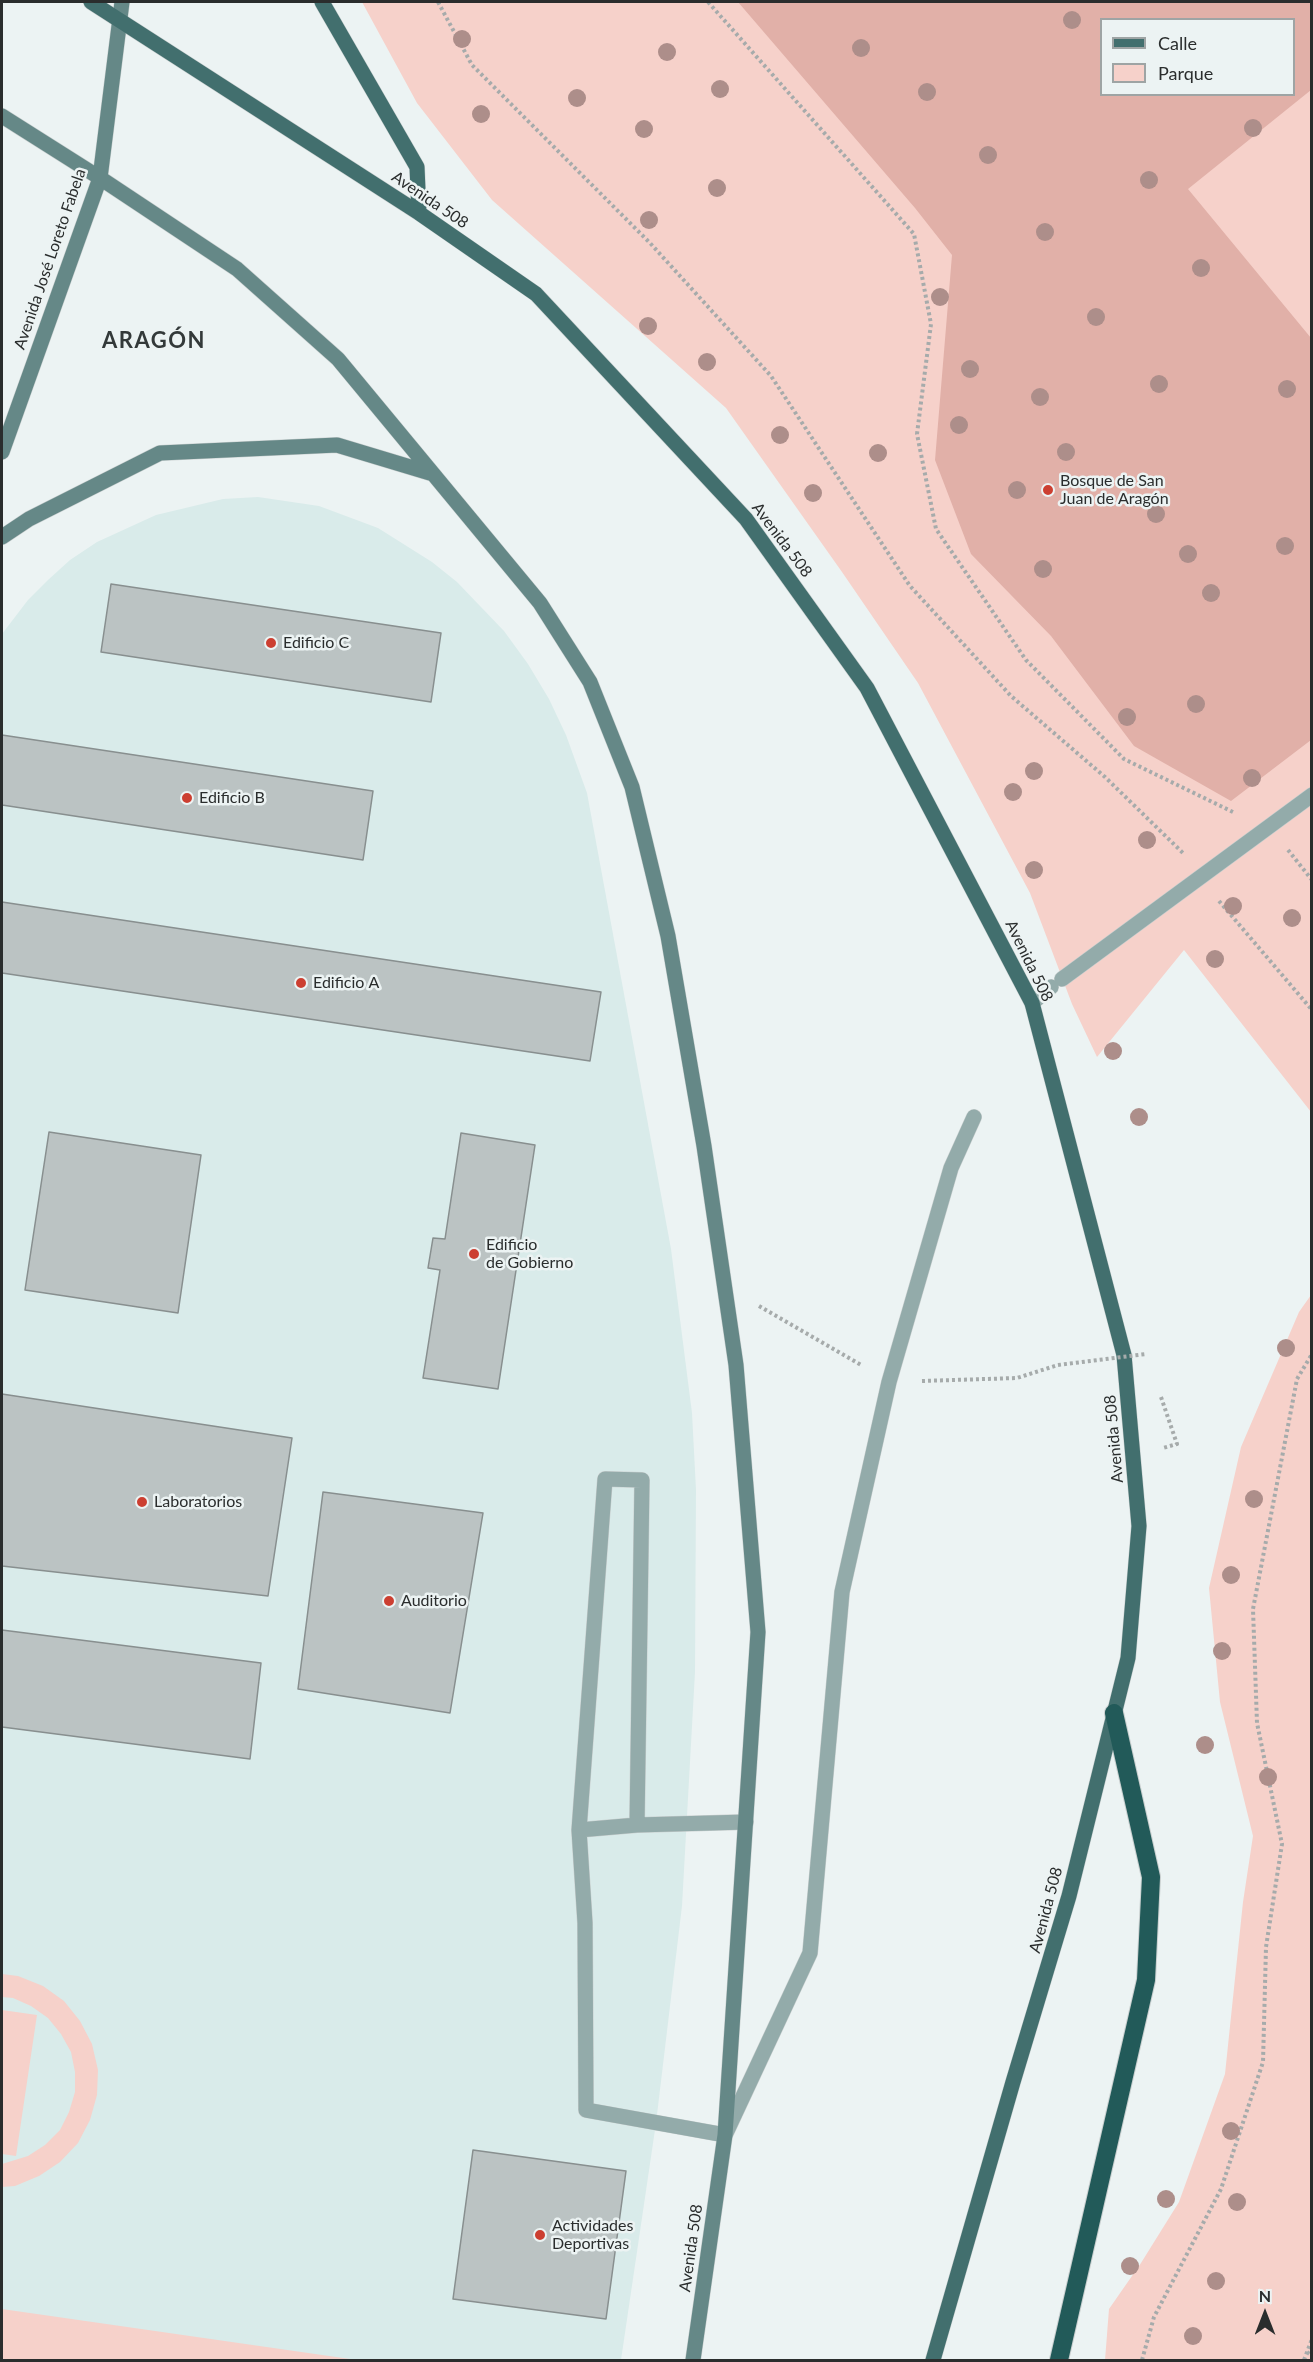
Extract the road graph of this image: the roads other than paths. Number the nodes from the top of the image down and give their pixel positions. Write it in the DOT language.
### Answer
graph roads {
  1 [pos="91,2"];
  2 [pos="122,2"];
  3 [pos="322,2"];
  4 [pos="120,20"];
  5 [pos="2,116"];
  6 [pos="100,177"];
  7 [pos="419,213"];
  8 [pos="2,452"];
  9 [pos="430,473"];
  10 [pos="2,537"];
  11 [pos="1311,795"];
  12 [pos="1032,1002"];
  13 [pos="974,1117"];
  14 [pos="1114,1713"];
  15 [pos="746,1822"];
  16 [pos="637,1825"];
  17 [pos="579,1830"];
  18 [pos="725,2135"];
  19 [pos="693,2361"];
  20 [pos="933,2361"];
  21 [pos="1059,2361"];
  1 -- 4 [label="main road, Avenida 508"];
  2 -- 4 [label="street, Avenida José Loreto Fabela"];
  3 -- 7 [label="main road"];
  4 -- 6 [label="street, Avenida José Loreto Fabela"];
  4 -- 7 [label="main road, Avenida 508"];
  5 -- 6 [label="street, Avenida 508"];
  6 -- 8 [label="street, Avenida José Loreto Fabela"];
  6 -- 9 [label="street, Avenida 508"];
  7 -- 12 [label="main road, Avenida 508"];
  9 -- 10 [label="street"];
  9 -- 15 [label="street, Avenida 508"];
  11 -- 12 [label="lane"];
  12 -- 14 [label="main road, Avenida 508"];
  13 -- 18 [label="lane"];
  14 -- 20 [label="main road, Avenida 508"];
  14 -- 21 [label="highway"];
  15 -- 16 [label="lane"];
  15 -- 18 [label="street, Avenida 508"];
  16 -- 17 [label="lane"];
  16 -- 17 [label="lane"];
  17 -- 18 [label="lane"];
  18 -- 19 [label="street, Avenida 508"];
}
